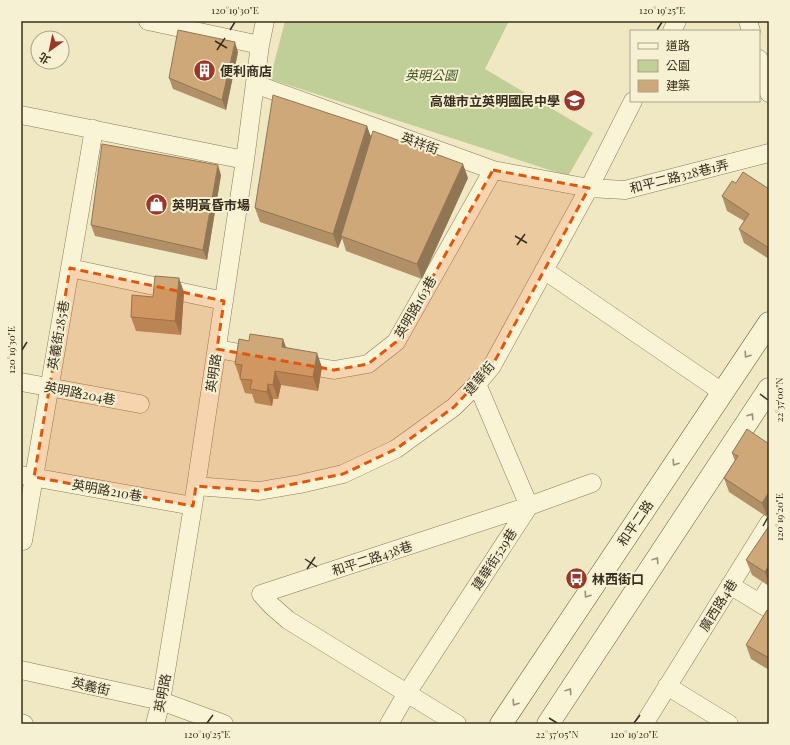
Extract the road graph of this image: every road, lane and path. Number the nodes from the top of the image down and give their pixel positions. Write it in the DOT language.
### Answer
graph roads {
  1 [pos="148,21"];
  2 [pos="265,21"];
  3 [pos="678,21"];
  4 [pos="673,30"];
  5 [pos="260,45"];
  6 [pos="760,69"];
  7 [pos="255,84"];
  8 [pos="769,93"];
  9 [pos="634,102"];
  10 [pos="21,115"];
  11 [pos="94,129"];
  12 [pos="769,153"];
  13 [pos="245,160"];
  14 [pos="493,170"];
  15 [pos="589,188"];
  16 [pos="70,268"];
  17 [pos="544,270"];
  18 [pos="224,301"];
  19 [pos="769,323"];
  20 [pos="217,349"];
  21 [pos="21,382"];
  22 [pos="477,384"];
  23 [pos="50,388"];
  24 [pos="769,389"];
  25 [pos="722,392"];
  26 [pos="140,404"];
  27 [pos="28,476"];
  28 [pos="592,483"];
  29 [pos="196,486"];
  30 [pos="193,506"];
  31 [pos="529,506"];
  32 [pos="769,524"];
  33 [pos="23,541"];
  34 [pos="730,585"];
  35 [pos="766,600"];
  36 [pos="21,670"];
  37 [pos="667,686"];
  38 [pos="407,693"];
  39 [pos="161,701"];
  40 [pos="21,723"];
  41 [pos="24,724"];
  42 [pos="155,724"];
  43 [pos="224,724"];
  44 [pos="389,724"];
  45 [pos="457,724"];
  46 [pos="501,724"];
  47 [pos="548,724"];
  48 [pos="644,724"];
  49 [pos="729,724"];
  1 -- 5 [label="street"];
  2 -- 5 [label="street, 英明路"];
  3 -- 4 [label="street"];
  5 -- 7 [label="street, 英明路"];
  6 -- 8 [label="street"];
  7 -- 13 [label="street, 英明路"];
  7 -- 14 [label="street, 英祥街"];
  9 -- 15 [label="street, 建華街"];
  10 -- 11 [label="street"];
  11 -- 13 [label="street"];
  11 -- 16 [label="street, 英義街285巷"];
  12 -- 15 [label="street, 和平二路328巷1弄"];
  13 -- 18 [label="street, 英明路"];
  14 -- 15 [label="street, 英祥街"];
  14 -- 20 [label="street, 英明路163巷"];
  15 -- 17 [label="street, 建華街"];
  16 -- 18 [label="street"];
  16 -- 23 [label="street, 英義街285巷"];
  17 -- 22 [label="street, 建華街"];
  17 -- 25 [label="street"];
  18 -- 20 [label="street, 英明路"];
  19 -- 25 [label="street, 和平二路, one-way"];
  20 -- 29 [label="street, 英明路"];
  21 -- 23 [label="street, 英明路204巷"];
  22 -- 29 [label="street, 建華街"];
  22 -- 31 [label="street"];
  23 -- 26 [label="street, 英明路204巷"];
  23 -- 27 [label="street, 英義街285巷"];
  47 -- 24 [label="street, one-way"];
  25 -- 46 [label="street, 和平二路, one-way"];
  27 -- 30 [label="street, 英明路210巷"];
  27 -- 33 [label="street, 英義街285巷"];
  28 -- 31 [label="street, 和平二路438巷"];
  29 -- 30 [label="street, 英明路"];
  30 -- 39 [label="street, 英明路"];
  31 -- 38 [label="street, 建華街529巷"];
  31 -- 38 [label="street, 和平二路438巷"];
  32 -- 34 [label="street, 廣西路4巷"];
  34 -- 35 [label="street"];
  34 -- 37 [label="street, 廣西路4巷"];
  36 -- 39 [label="street, 英義街"];
  37 -- 48 [label="street, 廣西路4巷"];
  37 -- 49 [label="street"];
  38 -- 44 [label="street, 建華街529巷"];
  38 -- 45 [label="street, 和平二路438巷"];
  39 -- 42 [label="street, 英明路"];
  39 -- 43 [label="street, 英義街"];
  40 -- 41 [label="street"];
}
